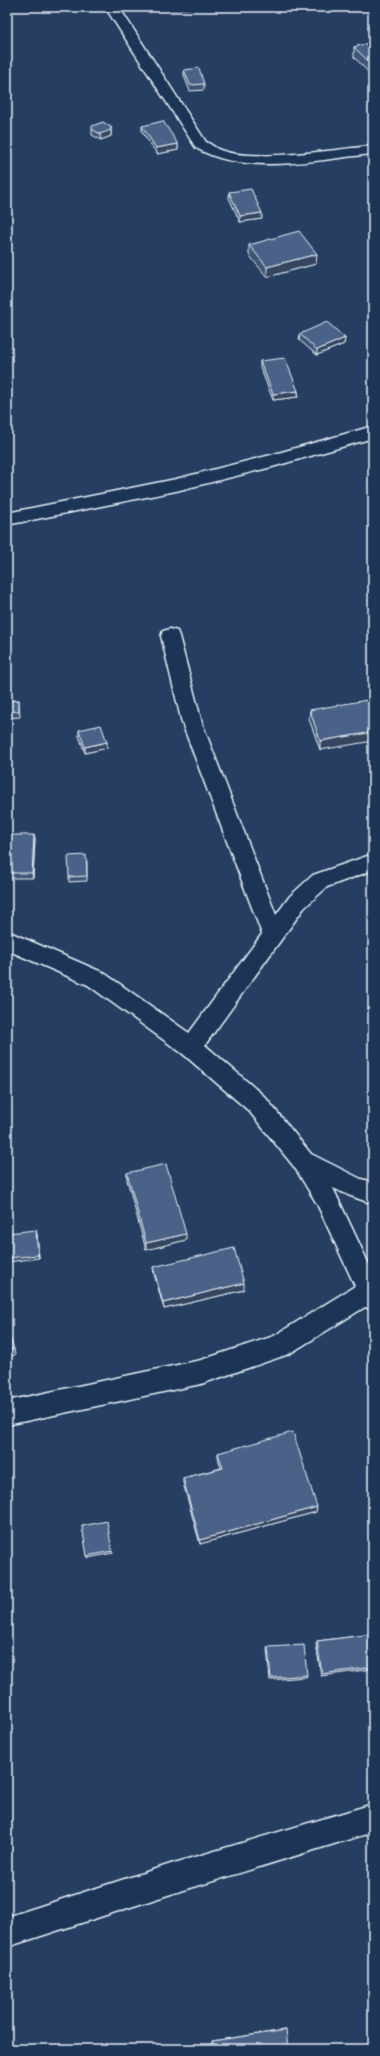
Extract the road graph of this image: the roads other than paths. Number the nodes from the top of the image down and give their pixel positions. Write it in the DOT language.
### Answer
graph roads {
  1 [pos="112,7"];
  2 [pos="373,150"];
  3 [pos="373,432"];
  4 [pos="7,519"];
  5 [pos="170,636"];
  6 [pos="373,862"];
  7 [pos="273,935"];
  8 [pos="7,940"];
  9 [pos="191,1046"];
  10 [pos="303,1161"];
  11 [pos="373,1193"];
  12 [pos="371,1295"];
  13 [pos="7,1413"];
  14 [pos="373,1818"];
  15 [pos="7,1932"];
  1 -- 2 [label="street"];
  3 -- 4 [label="street"];
  5 -- 7 [label="street"];
  6 -- 7 [label="street"];
  7 -- 9 [label="street"];
  8 -- 9 [label="street"];
  9 -- 10 [label="street"];
  10 -- 11 [label="street"];
  10 -- 12 [label="street"];
  12 -- 13 [label="street"];
  14 -- 15 [label="street"];
}
